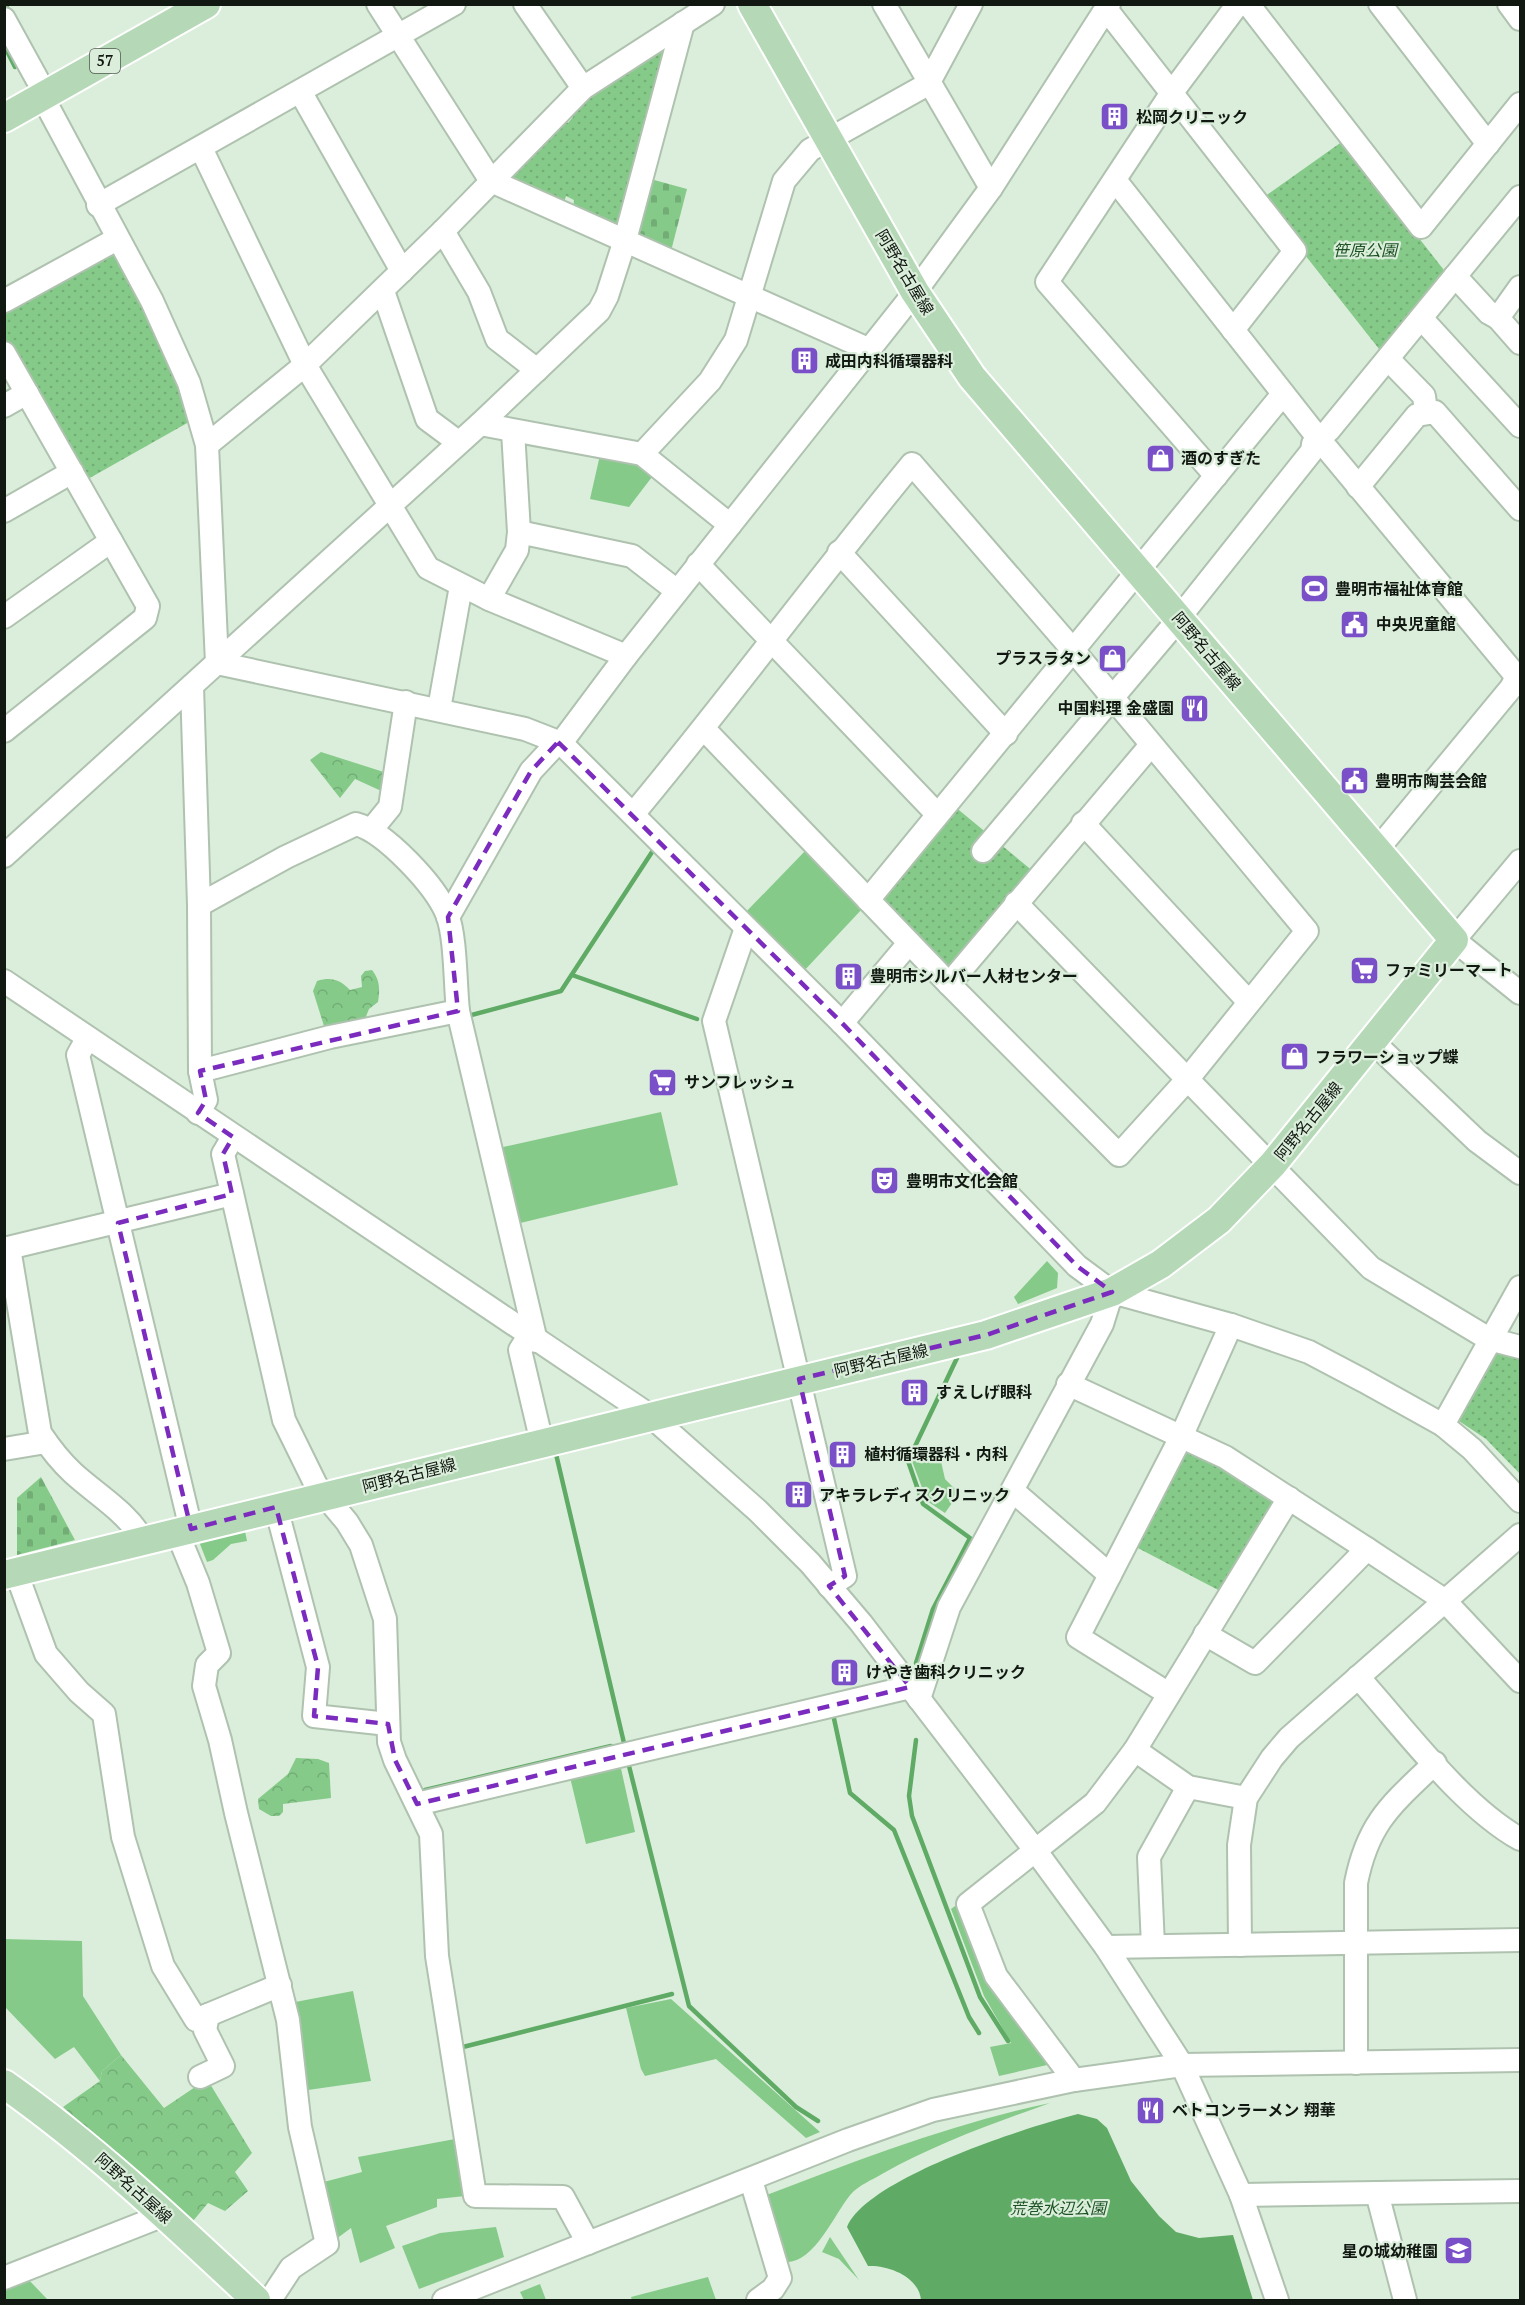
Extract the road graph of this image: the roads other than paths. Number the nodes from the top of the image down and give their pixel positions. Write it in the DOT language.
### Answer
graph roads {
  1 [pos="167,4"];
  2 [pos="206,4"];
  3 [pos="378,4"];
  4 [pos="454,4"];
  5 [pos="525,4"];
  6 [pos="713,4"];
  7 [pos="752,4"];
  8 [pos="884,4"];
  9 [pos="971,4"];
  10 [pos="1238,4"];
  11 [pos="1248,4"];
  12 [pos="1380,4"];
  13 [pos="1509,4"];
  14 [pos="1108,7"];
  15 [pos="4,19"];
  16 [pos="1521,19"];
  17 [pos="683,23"];
  18 [pos="396,37"];
  19 [pos="928,84"];
  20 [pos="39,88"];
  21 [pos="582,88"];
  22 [pos="1173,91"];
  23 [pos="301,93"];
  24 [pos="4,97"];
  25 [pos="1521,104"];
  26 [pos="4,118"];
  27 [pos="828,140"];
  28 [pos="1488,144"];
  29 [pos="201,148"];
  30 [pos="1115,180"];
  31 [pos="490,181"];
  32 [pos="991,188"];
  33 [pos="1521,196"];
  34 [pos="98,205"];
  35 [pos="443,231"];
  36 [pos="117,239"];
  37 [pos="625,240"];
  38 [pos="402,271"];
  39 [pos="1455,276"];
  40 [pos="1521,287"];
  41 [pos="382,291"];
  42 [pos="915,292"];
  43 [pos="750,297"];
  44 [pos="4,301"];
  45 [pos="1421,318"];
  46 [pos="1498,318"];
  47 [pos="1233,330"];
  48 [pos="1521,343"];
  49 [pos="868,349"];
  50 [pos="4,353"];
  51 [pos="1388,359"];
  52 [pos="305,365"];
  53 [pos="537,370"];
  54 [pos="27,393"];
  55 [pos="1283,394"];
  56 [pos="4,406"];
  57 [pos="1426,412"];
  58 [pos="480,424"];
  59 [pos="1521,426"];
  60 [pos="513,431"];
  61 [pos="1318,439"];
  62 [pos="458,442"];
  63 [pos="207,445"];
  64 [pos="642,454"];
  65 [pos="72,472"];
  66 [pos="1216,476"];
  67 [pos="1358,487"];
  68 [pos="390,504"];
  69 [pos="1521,508"];
  70 [pos="4,510"];
  71 [pos="730,525"];
  72 [pos="519,532"];
  73 [pos="111,541"];
  74 [pos="839,552"];
  75 [pos="698,564"];
  76 [pos="1139,571"];
  77 [pos="461,586"];
  78 [pos="677,591"];
  79 [pos="489,599"];
  80 [pos="1187,608"];
  81 [pos="4,617"];
  82 [pos="1172,627"];
  83 [pos="770,643"];
  84 [pos="1073,650"];
  85 [pos="626,656"];
  86 [pos="217,663"];
  87 [pos="1519,675"];
  88 [pos="192,686"];
  89 [pos="1113,698"];
  90 [pos="406,702"];
  91 [pos="439,709"];
  92 [pos="704,729"];
  93 [pos="4,731"];
  94 [pos="1006,734"];
  95 [pos="559,743"];
  96 [pos="1151,745"];
  97 [pos="634,813"];
  98 [pos="937,814"];
  99 [pos="1083,823"];
  100 [pos="372,830"];
  101 [pos="8,845"];
  102 [pos="1377,850"];
  103 [pos="983,851"];
  104 [pos="1521,861"];
  105 [pos="868,900"];
  106 [pos="1016,903"];
  107 [pos="199,905"];
  108 [pos="448,917"];
  109 [pos="746,928"];
  110 [pos="1454,940"];
  111 [pos="909,943"];
  112 [pos="4,981"];
  113 [pos="949,984"];
  114 [pos="1521,993"];
  115 [pos="1248,1001"];
  116 [pos="458,1011"];
  117 [pos="842,1023"];
  118 [pos="87,1039"];
  119 [pos="1372,1041"];
  120 [pos="200,1071"];
  121 [pos="1186,1081"];
  122 [pos="198,1113"];
  123 [pos="233,1137"];
  124 [pos="1273,1164"];
  125 [pos="1521,1173"];
  126 [pos="232,1194"];
  127 [pos="118,1223"];
  128 [pos="7,1249"];
  129 [pos="1521,1287"];
  130 [pos="1112,1292"];
  131 [pos="1231,1325"];
  132 [pos="532,1339"];
  133 [pos="1489,1340"];
  134 [pos="1521,1347"];
  135 [pos="799,1380"];
  136 [pos="1068,1384"];
  137 [pos="652,1417"];
  138 [pos="1443,1425"];
  139 [pos="1181,1437"];
  140 [pos="46,1442"];
  141 [pos="542,1443"];
  142 [pos="4,1449"];
  143 [pos="1013,1491"];
  144 [pos="324,1496"];
  145 [pos="1288,1498"];
  146 [pos="1521,1501"];
  147 [pos="276,1507"];
  148 [pos="184,1530"];
  149 [pos="1521,1535"];
  150 [pos="142,1540"];
  151 [pos="1367,1549"];
  152 [pos="10,1574"];
  153 [pos="1110,1575"];
  154 [pos="829,1586"];
  155 [pos="1444,1600"];
  156 [pos="1205,1634"];
  157 [pos="1358,1677"];
  158 [pos="1521,1681"];
  159 [pos="915,1693"];
  160 [pos="1169,1694"];
  161 [pos="388,1724"];
  162 [pos="1135,1750"];
  163 [pos="1435,1763"];
  164 [pos="1188,1787"];
  165 [pos="1246,1798"];
  166 [pos="417,1804"];
  167 [pos="1521,1839"];
  168 [pos="1035,1850"];
  169 [pos="1521,1940"];
  170 [pos="1356,1942"];
  171 [pos="1240,1945"];
  172 [pos="1153,1946"];
  173 [pos="1106,1947"];
  174 [pos="280,1985"];
  175 [pos="208,2015"];
  176 [pos="1521,2060"];
  177 [pos="1356,2062"];
  178 [pos="1182,2065"];
  179 [pos="200,2077"];
  180 [pos="1074,2080"];
  181 [pos="4,2084"];
  182 [pos="751,2180"];
  183 [pos="1521,2191"];
  184 [pos="1377,2193"];
  185 [pos="1241,2195"];
  186 [pos="164,2215"];
  187 [pos="588,2243"];
  188 [pos="4,2278"];
  189 [pos="256,2301"];
  190 [pos="270,2301"];
  191 [pos="444,2301"];
  192 [pos="758,2301"];
  193 [pos="1276,2301"];
  194 [pos="1405,2301"];
  1 -- 20 [label="main road, 57"];
  2 -- 20 [label="main road, 57"];
  3 -- 18 [label="street"];
  4 -- 18 [label="street"];
  5 -- 21 [label="street"];
  6 -- 17 [label="street"];
  7 -- 27 [label="main road, 阿野名古屋線"];
  8 -- 19 [label="street"];
  9 -- 19 [label="street"];
  10 -- 22 [label="street"];
  11 -- 28 [label="street"];
  12 -- 28 [label="street"];
  13 -- 16 [label="street"];
  14 -- 22 [label="street"];
  14 -- 32 [label="street"];
  15 -- 20 [label="street"];
  17 -- 21 [label="street"];
  17 -- 37 [label="street"];
  18 -- 23 [label="street"];
  18 -- 31 [label="street"];
  19 -- 27 [label="street"];
  19 -- 32 [label="street"];
  20 -- 24 [label="main road, 57"];
  20 -- 26 [label="main road, 57"];
  20 -- 34 [label="street"];
  21 -- 31 [label="street"];
  22 -- 30 [label="street"];
  22 -- 47 [label="street"];
  23 -- 29 [label="street"];
  23 -- 38 [label="street"];
  25 -- 28 [label="street"];
  27 -- 42 [label="main road, 阿野名古屋線"];
  27 -- 43 [label="street"];
  29 -- 34 [label="street"];
  29 -- 52 [label="street"];
  30 -- 47 [label="street"];
  30 -- 66 [label="street"];
  31 -- 35 [label="street"];
  31 -- 37 [label="street"];
  32 -- 42 [label="street"];
  33 -- 39 [label="street"];
  34 -- 36 [label="street"];
  35 -- 38 [label="street"];
  35 -- 53 [label="street"];
  36 -- 44 [label="street"];
  36 -- 63 [label="street"];
  37 -- 43 [label="street"];
  37 -- 53 [label="street"];
  38 -- 41 [label="street"];
  39 -- 45 [label="street"];
  39 -- 46 [label="street"];
  40 -- 46 [label="street"];
  41 -- 52 [label="street"];
  41 -- 62 [label="street"];
  42 -- 49 [label="street"];
  42 -- 76 [label="main road, 阿野名古屋線"];
  43 -- 49 [label="street"];
  43 -- 64 [label="street"];
  45 -- 51 [label="street"];
  45 -- 59 [label="street"];
  46 -- 48 [label="street"];
  47 -- 55 [label="street"];
  49 -- 71 [label="street"];
  50 -- 54 [label="street"];
  51 -- 57 [label="street"];
  51 -- 61 [label="street"];
  52 -- 63 [label="street"];
  52 -- 68 [label="street"];
  53 -- 58 [label="street"];
  54 -- 56 [label="street"];
  54 -- 65 [label="street"];
  55 -- 61 [label="street"];
  55 -- 66 [label="street"];
  57 -- 67 [label="street"];
  57 -- 69 [label="street"];
  58 -- 60 [label="street"];
  58 -- 62 [label="street"];
  60 -- 64 [label="street"];
  60 -- 72 [label="street"];
  61 -- 67 [label="street"];
  61 -- 80 [label="street"];
  62 -- 68 [label="street"];
  63 -- 86 [label="street"];
  64 -- 71 [label="street"];
  65 -- 70 [label="street"];
  65 -- 73 [label="street"];
  66 -- 76 [label="street"];
  67 -- 87 [label="street"];
  68 -- 77 [label="street"];
  68 -- 86 [label="street"];
  71 -- 75 [label="street"];
  72 -- 78 [label="street"];
  72 -- 79 [label="street"];
  73 -- 81 [label="street"];
  73 -- 93 [label="street"];
  74 -- 83 [label="street"];
  74 -- 84 [label="street"];
  74 -- 94 [label="street"];
  75 -- 78 [label="street"];
  75 -- 83 [label="street"];
  76 -- 84 [label="street"];
  76 -- 102 [label="main road, 阿野名古屋線"];
  77 -- 79 [label="street"];
  77 -- 91 [label="street"];
  78 -- 85 [label="street"];
  79 -- 85 [label="street"];
  82 -- 89 [label="street"];
  83 -- 92 [label="street"];
  83 -- 98 [label="street"];
  84 -- 89 [label="street"];
  84 -- 94 [label="street"];
  85 -- 95 [label="street"];
  86 -- 88 [label="street"];
  86 -- 90 [label="street"];
  87 -- 102 [label="street"];
  88 -- 101 [label="street"];
  88 -- 107 [label="street"];
  89 -- 96 [label="street"];
  89 -- 103 [label="street"];
  90 -- 91 [label="street"];
  90 -- 100 [label="street"];
  91 -- 95 [label="street"];
  92 -- 97 [label="street"];
  92 -- 105 [label="street"];
  94 -- 98 [label="street"];
  95 -- 97 [label="street"];
  95 -- 108 [label="street"];
  96 -- 99 [label="street"];
  96 -- 115 [label="street"];
  97 -- 109 [label="street"];
  98 -- 105 [label="street"];
  99 -- 106 [label="street"];
  99 -- 115 [label="street"];
  100 -- 107 [label="street"];
  100 -- 108 [label="street"];
  102 -- 110 [label="main road, 阿野名古屋線"];
  104 -- 110 [label="street"];
  105 -- 111 [label="street"];
  106 -- 113 [label="street"];
  106 -- 121 [label="street"];
  107 -- 120 [label="street"];
  108 -- 116 [label="street"];
  109 -- 117 [label="street"];
  109 -- 135 [label="street"];
  110 -- 114 [label="street"];
  110 -- 119 [label="main road, 阿野名古屋線"];
  111 -- 113 [label="street"];
  111 -- 117 [label="street"];
  112 -- 118 [label="street"];
  113 -- 121 [label="street"];
  115 -- 121 [label="street"];
  116 -- 120 [label="street"];
  116 -- 132 [label="street"];
  117 -- 130 [label="street"];
  118 -- 122 [label="street"];
  118 -- 127 [label="street"];
  119 -- 124 [label="main road, 阿野名古屋線"];
  119 -- 125 [label="street"];
  120 -- 122 [label="street"];
  121 -- 124 [label="street"];
  122 -- 123 [label="street"];
  123 -- 126 [label="street"];
  123 -- 132 [label="street"];
  124 -- 130 [label="main road, 阿野名古屋線"];
  124 -- 133 [label="street"];
  126 -- 127 [label="street"];
  126 -- 144 [label="street"];
  127 -- 128 [label="street"];
  127 -- 148 [label="street"];
  128 -- 140 [label="street"];
  129 -- 133 [label="street"];
  130 -- 131 [label="street"];
  130 -- 135 [label="main road, 阿野名古屋線"];
  130 -- 136 [label="street"];
  131 -- 138 [label="street"];
  131 -- 139 [label="street"];
  132 -- 137 [label="street"];
  132 -- 141 [label="street"];
  133 -- 134 [label="street"];
  133 -- 138 [label="street"];
  135 -- 137 [label="main road, 阿野名古屋線"];
  135 -- 154 [label="street"];
  136 -- 139 [label="street"];
  136 -- 143 [label="street"];
  137 -- 141 [label="main road, 阿野名古屋線"];
  137 -- 154 [label="street"];
  138 -- 146 [label="street"];
  139 -- 145 [label="street"];
  139 -- 153 [label="street"];
  140 -- 142 [label="street"];
  140 -- 150 [label="street"];
  141 -- 144 [label="main road, 阿野名古屋線"];
  143 -- 153 [label="street"];
  143 -- 159 [label="street"];
  144 -- 147 [label="main road, 阿野名古屋線"];
  144 -- 161 [label="street"];
  145 -- 151 [label="street"];
  145 -- 156 [label="street"];
  147 -- 148 [label="main road, 阿野名古屋線"];
  147 -- 161 [label="street"];
  148 -- 150 [label="main road, 阿野名古屋線"];
  148 -- 174 [label="street"];
  149 -- 155 [label="street"];
  150 -- 152 [label="main road, 阿野名古屋線"];
  151 -- 155 [label="street"];
  151 -- 156 [label="street"];
  152 -- 175 [label="street"];
  153 -- 160 [label="street"];
  154 -- 159 [label="street"];
  155 -- 157 [label="street"];
  155 -- 158 [label="street"];
  156 -- 160 [label="street"];
  157 -- 163 [label="street"];
  157 -- 165 [label="street"];
  159 -- 166 [label="street"];
  159 -- 168 [label="street"];
  160 -- 162 [label="street"];
  161 -- 166 [label="street"];
  162 -- 164 [label="street"];
  162 -- 168 [label="street"];
  163 -- 167 [label="street"];
  163 -- 170 [label="street"];
  164 -- 165 [label="street"];
  164 -- 172 [label="street"];
  165 -- 171 [label="street"];
  166 -- 187 [label="street"];
  168 -- 173 [label="street"];
  168 -- 180 [label="street"];
  169 -- 170 [label="street"];
  170 -- 171 [label="street"];
  170 -- 177 [label="street"];
  171 -- 172 [label="street"];
  172 -- 173 [label="street"];
  173 -- 178 [label="street"];
  174 -- 175 [label="street"];
  174 -- 190 [label="street"];
  175 -- 179 [label="street"];
  176 -- 177 [label="street"];
  177 -- 178 [label="street"];
  178 -- 180 [label="street"];
  178 -- 185 [label="street"];
  180 -- 182 [label="street"];
  181 -- 186 [label="main road, 阿野名古屋線"];
  182 -- 187 [label="street"];
  182 -- 192 [label="street"];
  183 -- 184 [label="street"];
  184 -- 185 [label="street"];
  184 -- 194 [label="street"];
  185 -- 193 [label="street"];
  186 -- 188 [label="street"];
  186 -- 189 [label="main road, 阿野名古屋線"];
  187 -- 191 [label="street"];
}
